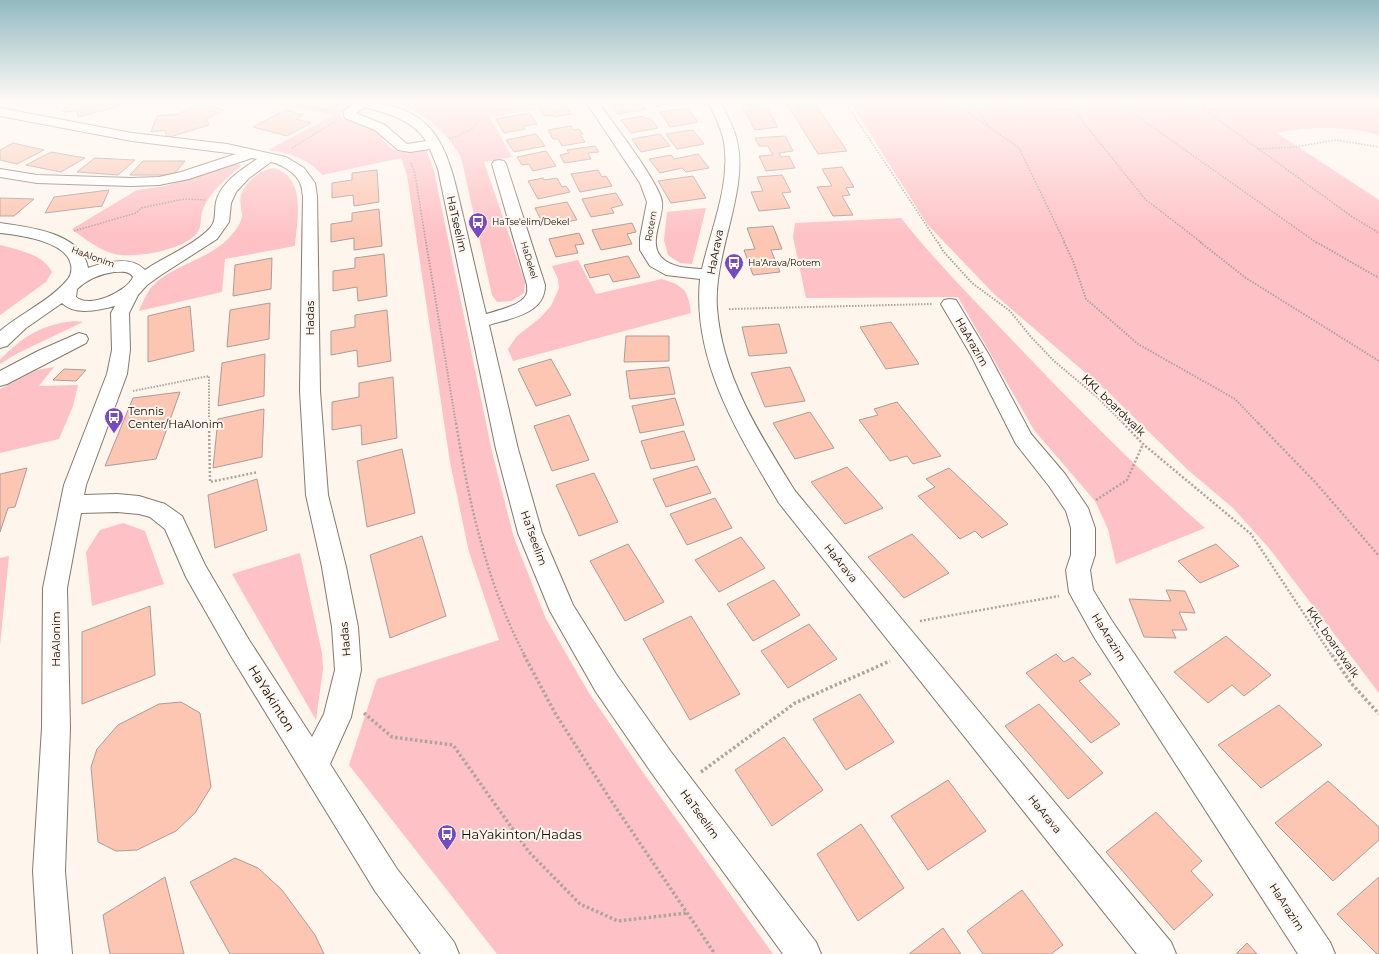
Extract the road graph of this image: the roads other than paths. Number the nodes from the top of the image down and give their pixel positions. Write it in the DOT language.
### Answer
graph roads {
  1 [pos="214,147"];
  2 [pos="435,147"];
  3 [pos="622,147"];
  4 [pos="731,147"];
  5 [pos="266,156"];
  6 [pos="499,164"];
  7 [pos="0,173"];
  8 [pos="0,228"];
  9 [pos="66,246"];
  10 [pos="710,275"];
  11 [pos="131,277"];
  12 [pos="72,284"];
  13 [pos="950,304"];
  14 [pos="87,307"];
  15 [pos="479,322"];
  16 [pos="120,334"];
  17 [pos="79,339"];
  18 [pos="0,342"];
  19 [pos="0,347"];
  20 [pos="0,379"];
  21 [pos="72,504"];
  22 [pos="314,764"];
  23 [pos="55,954"];
  24 [pos="442,954"];
  25 [pos="804,954"];
  26 [pos="1159,954"];
  27 [pos="1318,954"];
  1 -- 5 [label="street, Hadas"];
  2 -- 15 [label="street, HaTseelim"];
  3 -- 10 [label="street, Rotem"];
  4 -- 10 [label="street, HaArava"];
  5 -- 7 [label="street"];
  5 -- 11 [label="street"];
  5 -- 22 [label="street, Hadas"];
  6 -- 15 [label="street, HaDekel"];
  8 -- 9 [label="street, HaAlonim"];
  9 -- 11 [label="street, HaAlonim"];
  9 -- 12 [label="street, HaAlonim"];
  10 -- 26 [label="street, HaArava"];
  11 -- 12 [label="street"];
  11 -- 14 [label="street"];
  11 -- 16 [label="street, HaAlonim"];
  12 -- 14 [label="street, HaAlonim"];
  12 -- 18 [label="street"];
  13 -- 27 [label="street, HaArazim"];
  14 -- 16 [label="street"];
  14 -- 19 [label="street"];
  15 -- 25 [label="street, HaTseelim"];
  16 -- 21 [label="street, HaAlonim"];
  17 -- 20 [label="street"];
  21 -- 22 [label="street, HaYakinton"];
  21 -- 23 [label="street, HaAlonim"];
  22 -- 24 [label="street, HaYakinton"];
}
